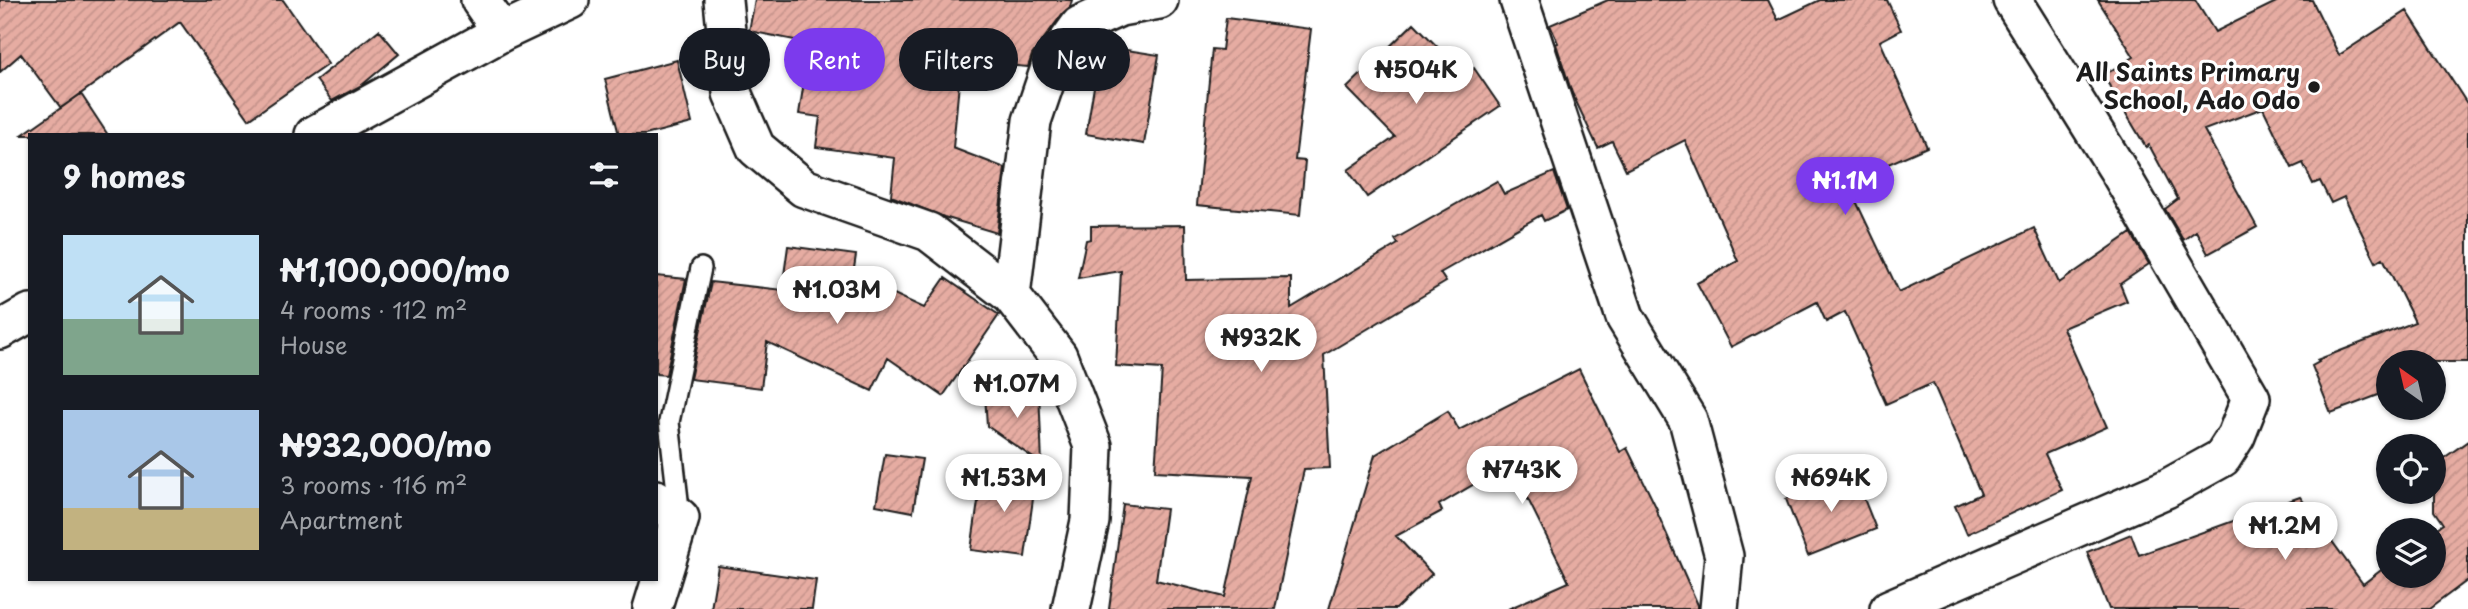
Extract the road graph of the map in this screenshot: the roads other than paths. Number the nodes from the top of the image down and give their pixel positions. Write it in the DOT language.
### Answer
graph roads {
  1 [pos="480,0"];
  2 [pos="570,0"];
  3 [pos="723,0"];
  4 [pos="1158,0"];
  5 [pos="1519,0"];
  6 [pos="2012,0"];
  7 [pos="502,32"];
  8 [pos="318,133"];
  9 [pos="701,268"];
  10 [pos="1011,295"];
  11 [pos="28,314"];
  12 [pos="0,330"];
  13 [pos="668,508"];
  14 [pos="658,571"];
  15 [pos="656,581"];
  16 [pos="652,609"];
  17 [pos="1071,609"];
  18 [pos="1718,609"];
  19 [pos="1889,609"];
  1 -- 7 [label="street"];
  2 -- 7 [label="street"];
  3 -- 10 [label="street"];
  4 -- 10 [label="street"];
  5 -- 18 [label="street"];
  6 -- 19 [label="street"];
  7 -- 8 [label="street"];
  9 -- 13 [label="lane"];
  10 -- 17 [label="street"];
  11 -- 12 [label="street"];
  13 -- 14 [label="street"];
  15 -- 16 [label="street"];
}
